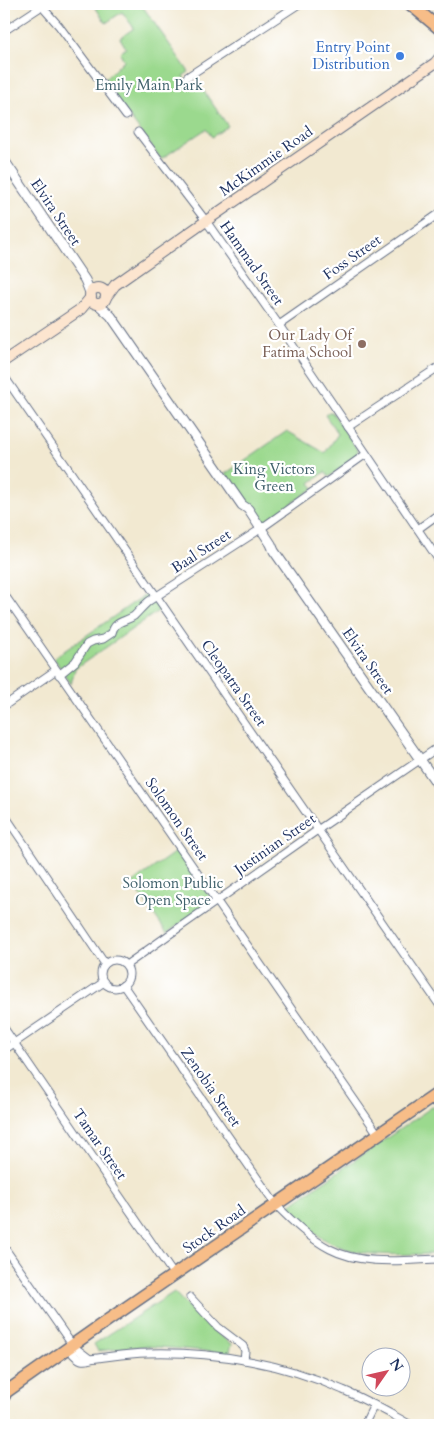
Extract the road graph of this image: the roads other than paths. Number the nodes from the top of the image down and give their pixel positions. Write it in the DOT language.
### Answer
graph roads {
  1 [pos="45,4"];
  2 [pos="299,4"];
  3 [pos="410,4"];
  4 [pos="440,29"];
  5 [pos="4,31"];
  6 [pos="438,61"];
  7 [pos="187,77"];
  8 [pos="126,116"];
  9 [pos="138,132"];
  10 [pos="4,160"];
  11 [pos="440,213"];
  12 [pos="206,221"];
  13 [pos="98,297"];
  14 [pos="279,325"];
  15 [pos="4,361"];
  16 [pos="440,366"];
  17 [pos="4,376"];
  18 [pos="348,427"];
  19 [pos="366,454"];
  20 [pos="440,513"];
  21 [pos="418,528"];
  22 [pos="258,530"];
  23 [pos="440,562"];
  24 [pos="4,594"];
  25 [pos="156,596"];
  26 [pos="58,673"];
  27 [pos="4,706"];
  28 [pos="440,746"];
  29 [pos="421,759"];
  30 [pos="440,788"];
  31 [pos="4,814"];
  32 [pos="319,829"];
  33 [pos="218,901"];
  34 [pos="105,964"];
  35 [pos="126,964"];
  36 [pos="104,982"];
  37 [pos="123,985"];
  38 [pos="440,1006"];
  39 [pos="4,1028"];
  40 [pos="14,1043"];
  41 [pos="4,1050"];
  42 [pos="437,1094"];
  43 [pos="440,1108"];
  44 [pos="378,1134"];
  45 [pos="276,1205"];
  46 [pos="4,1247"];
  47 [pos="440,1259"];
  48 [pos="174,1275"];
  49 [pos="190,1297"];
  50 [pos="72,1346"];
  51 [pos="244,1360"];
  52 [pos="5,1394"];
  53 [pos="374,1405"];
  54 [pos="364,1425"];
  55 [pos="411,1425"];
  1 -- 5 [label="street"];
  1 -- 8 [label="street"];
  2 -- 7 [label="street"];
  3 -- 4 [label="main road"];
  6 -- 12 [label="main road, McKimmie Road"];
  9 -- 12 [label="street, Hammad Street"];
  10 -- 13 [label="street, Elvira Street"];
  11 -- 14 [label="street, Foss Street"];
  12 -- 13 [label="main road, McKimmie Road"];
  12 -- 14 [label="street, Hammad Street"];
  13 -- 15 [label="main road"];
  13 -- 22 [label="street, Elvira Street"];
  14 -- 18 [label="street, Hammad Street"];
  16 -- 18 [label="street"];
  17 -- 25 [label="street, Cleopatra Street"];
  18 -- 19 [label="street, Hammad Street"];
  19 -- 21 [label="street, Hammad Street"];
  19 -- 22 [label="street, Baal Street"];
  20 -- 21 [label="street"];
  21 -- 23 [label="street, Hammad Street"];
  22 -- 25 [label="street, Baal Street"];
  22 -- 29 [label="street, Elvira Street"];
  24 -- 26 [label="street, Solomon Street"];
  25 -- 26 [label="street, Baal Street"];
  25 -- 32 [label="street, Cleopatra Street"];
  26 -- 27 [label="street, Baal Street"];
  26 -- 33 [label="street, Solomon Street"];
  28 -- 29 [label="street, Justinian Street"];
  29 -- 30 [label="street, Elvira Street"];
  29 -- 32 [label="street, Justinian Street"];
  31 -- 34 [label="street"];
  32 -- 33 [label="street, Justinian Street"];
  32 -- 38 [label="street, Cleopatra Street"];
  33 -- 35 [label="street, Justinian Street"];
  33 -- 44 [label="street, Solomon Street"];
  34 -- 35 [label="street"];
  34 -- 36 [label="street"];
  35 -- 37 [label="street"];
  36 -- 37 [label="street"];
  36 -- 40 [label="street"];
  37 -- 45 [label="street, Zenobia Street"];
  39 -- 40 [label="street, Tamar Street"];
  40 -- 41 [label="street"];
  40 -- 48 [label="street, Tamar Street"];
  42 -- 43 [label="street"];
  42 -- 44 [label="main road, Stock Road"];
  44 -- 45 [label="main road, Stock Road"];
  45 -- 47 [label="street, Zenobia Street"];
  45 -- 48 [label="main road, Stock Road"];
  46 -- 50 [label="street"];
  48 -- 50 [label="main road, Stock Road"];
  49 -- 51 [label="street"];
  50 -- 51 [label="street"];
  50 -- 52 [label="main road, Stock Road"];
  51 -- 53 [label="street"];
  53 -- 54 [label="street"];
  53 -- 55 [label="street"];
}
